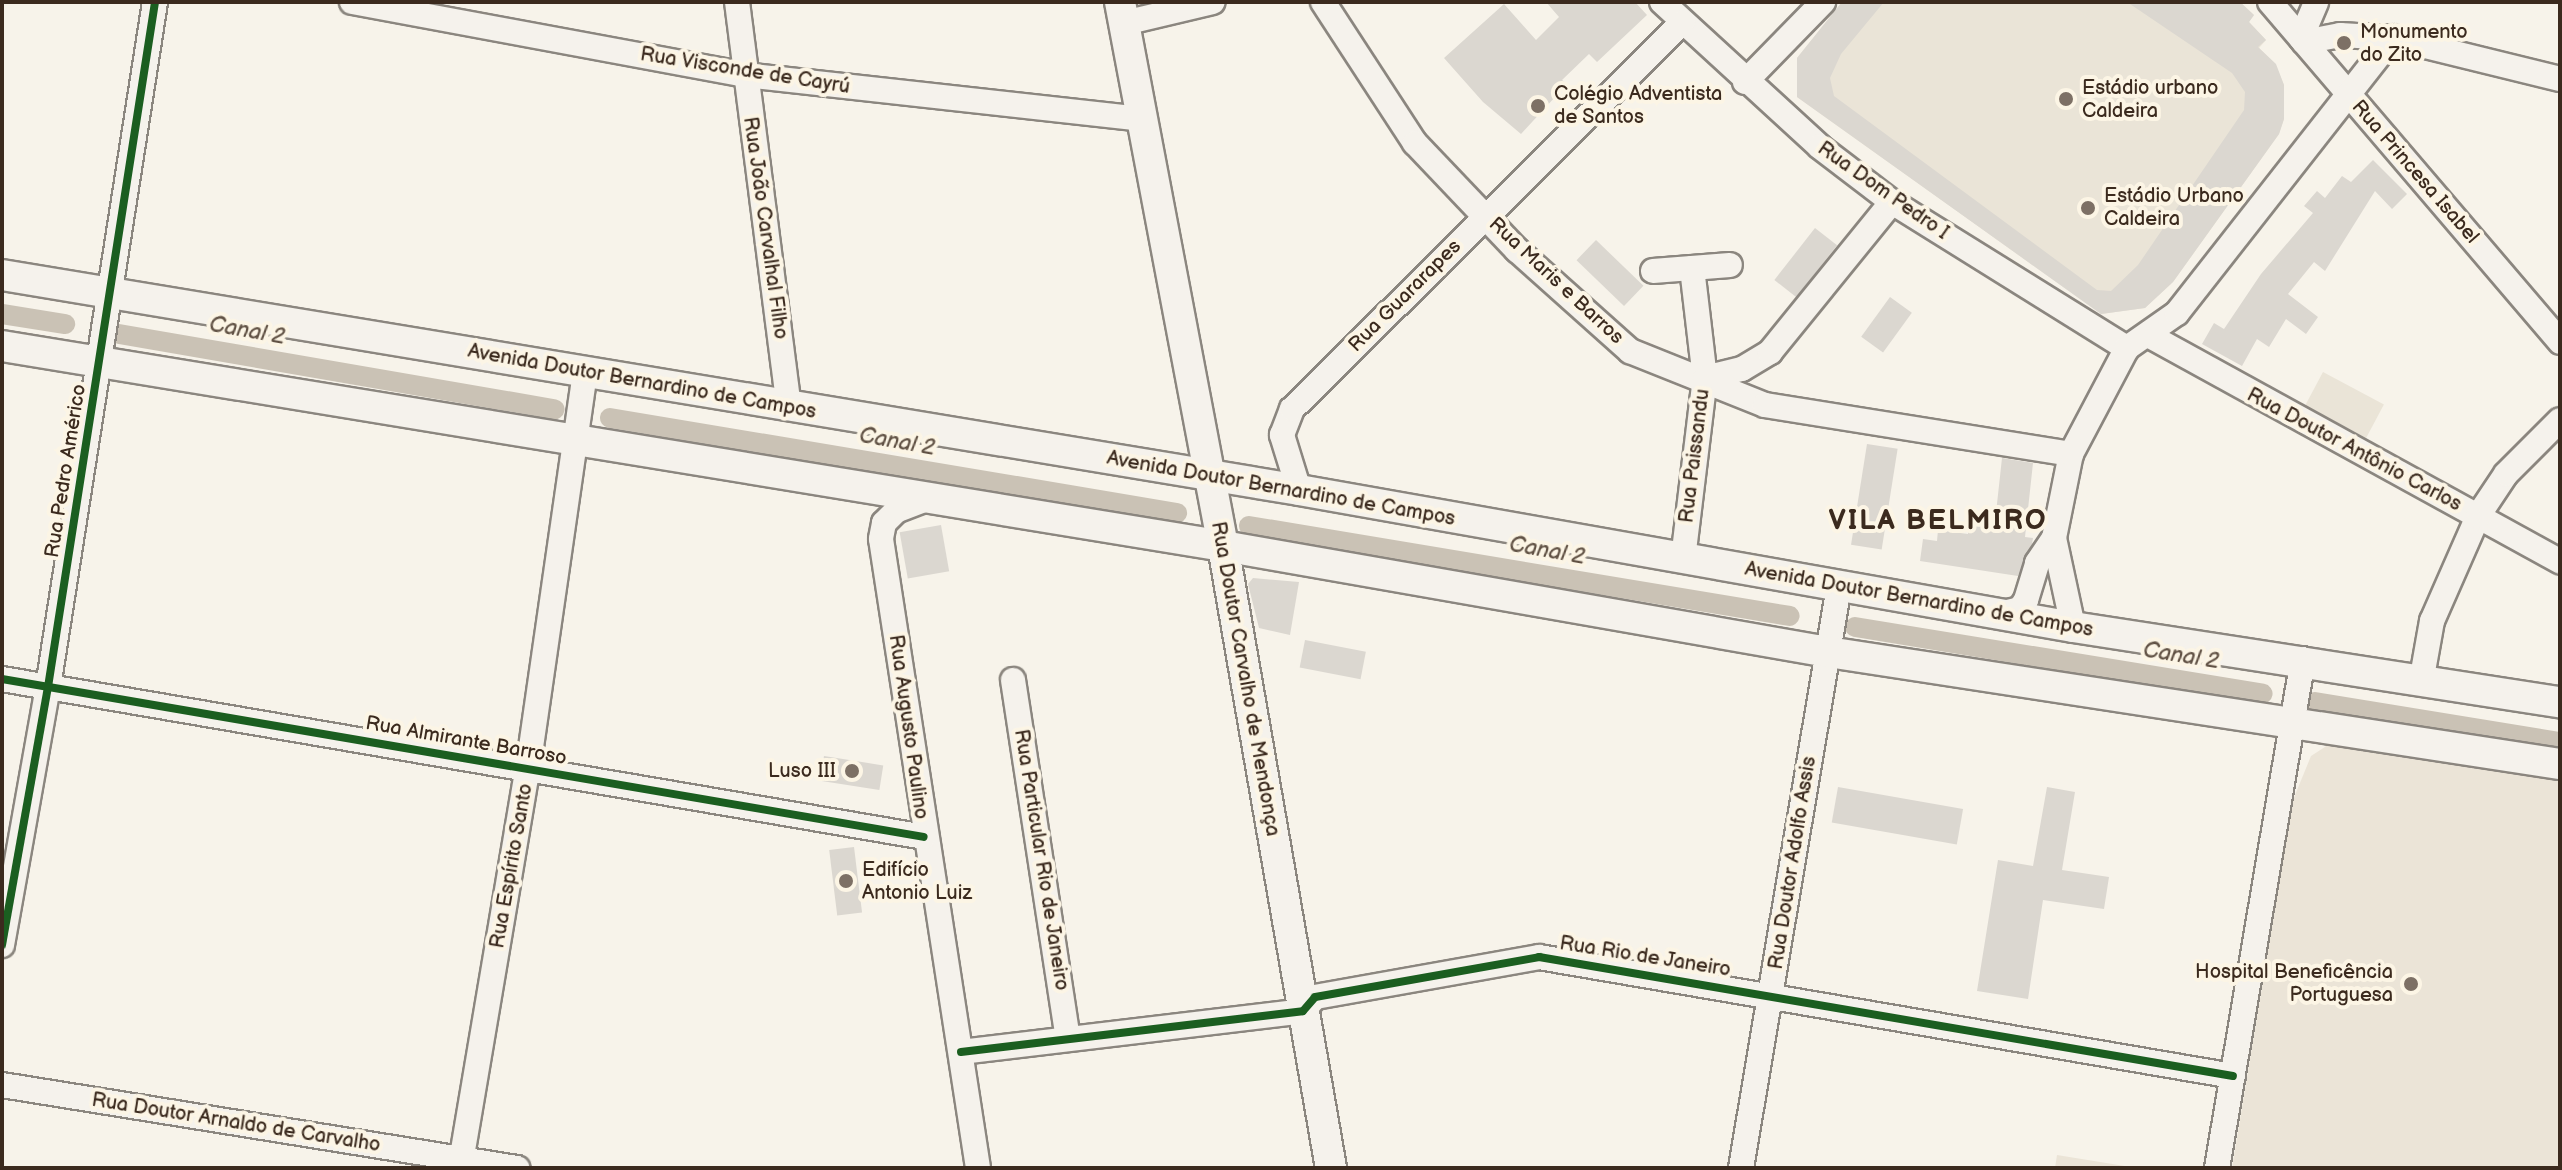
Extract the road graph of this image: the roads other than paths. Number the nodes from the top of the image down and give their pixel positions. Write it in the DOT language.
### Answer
graph roads {
  1 [pos="155,2"];
  2 [pos="352,2"];
  3 [pos="737,2"];
  4 [pos="1213,2"];
  5 [pos="1323,2"];
  6 [pos="1662,2"];
  7 [pos="1823,2"];
  8 [pos="2270,2"];
  9 [pos="2316,2"];
  10 [pos="1122,12"];
  11 [pos="1683,22"];
  12 [pos="2393,38"];
  13 [pos="2302,40"];
  14 [pos="744,75"];
  15 [pos="2560,79"];
  16 [pos="1745,82"];
  17 [pos="2347,93"];
  18 [pos="1141,119"];
  19 [pos="1892,202"];
  20 [pos="1485,215"];
  21 [pos="1730,265"];
  22 [pos="1692,268"];
  23 [pos="1653,271"];
  24 [pos="2,275"];
  25 [pos="111,293"];
  26 [pos="2150,336"];
  27 [pos="2560,342"];
  28 [pos="2,346"];
  29 [pos="2127,348"];
  30 [pos="99,362"];
  31 [pos="585,372"];
  32 [pos="1705,378"];
  33 [pos="789,407"];
  34 [pos="2560,420"];
  35 [pos="580,439"];
  36 [pos="2071,454"];
  37 [pos="1208,476"];
  38 [pos="1299,490"];
  39 [pos="924,500"];
  40 [pos="2478,516"];
  41 [pos="2054,538"];
  42 [pos="1223,546"];
  43 [pos="1683,559"];
  44 [pos="2560,561"];
  45 [pos="1839,586"];
  46 [pos="1999,614"];
  47 [pos="2073,627"];
  48 [pos="1828,652"];
  49 [pos="2303,659"];
  50 [pos="2422,677"];
  51 [pos="2,679"];
  52 [pos="1013,680"];
  53 [pos="48,687"];
  54 [pos="2560,702"];
  55 [pos="2293,721"];
  56 [pos="2560,764"];
  57 [pos="528,768"];
  58 [pos="924,837"];
  59 [pos="2,945"];
  60 [pos="1772,993"];
  61 [pos="1303,1011"];
  62 [pos="1068,1039"];
  63 [pos="961,1052"];
  64 [pos="2233,1076"];
  65 [pos="2,1085"];
  66 [pos="461,1163"];
  67 [pos="517,1168"];
  68 [pos="978,1168"];
  69 [pos="1331,1168"];
  70 [pos="1741,1168"];
  71 [pos="2217,1168"];
  1 -- 25 [label="street, Rua Pedro Américo"];
  2 -- 14 [label="street, Rua Visconde de Cayrú"];
  3 -- 14 [label="street, Rua João Carvalhal Filho"];
  4 -- 10 [label="street"];
  5 -- 20 [label="street, Rua Maris e Barros"];
  6 -- 11 [label="street, Rua Dom Pedro I"];
  7 -- 16 [label="street"];
  8 -- 13 [label="street, Rua Princesa Isabel"];
  9 -- 13 [label="street"];
  10 -- 18 [label="main road, Rua Doutor Carvalho de Mendonça"];
  11 -- 16 [label="street, Rua Dom Pedro I"];
  11 -- 20 [label="street, Rua Guararapes"];
  12 -- 13 [label="street"];
  12 -- 15 [label="street"];
  12 -- 17 [label="street"];
  13 -- 17 [label="street, Rua Princesa Isabel"];
  14 -- 18 [label="street, Rua Visconde de Cayrú"];
  14 -- 33 [label="street, Rua João Carvalhal Filho"];
  16 -- 19 [label="street, Rua Dom Pedro I"];
  17 -- 26 [label="street"];
  17 -- 27 [label="street, Rua Princesa Isabel"];
  18 -- 37 [label="main road, Rua Doutor Carvalho de Mendonça"];
  19 -- 29 [label="street, Rua Dom Pedro I"];
  19 -- 32 [label="street, Rua Paissandu"];
  20 -- 32 [label="street, Rua Maris e Barros"];
  20 -- 38 [label="street, Rua Guararapes"];
  21 -- 22 [label="street"];
  22 -- 23 [label="street"];
  22 -- 32 [label="street"];
  24 -- 25 [label="main road, Avenida Doutor Bernardino de Campos"];
  25 -- 30 [label="street, Rua Pedro Américo"];
  25 -- 31 [label="main road, Avenida Doutor Bernardino de Campos"];
  26 -- 29 [label="street"];
  26 -- 40 [label="street, Rua Doutor Antônio Carlos"];
  28 -- 30 [label="main road"];
  29 -- 36 [label="street"];
  30 -- 35 [label="main road"];
  30 -- 53 [label="street, Rua Pedro Américo"];
  31 -- 33 [label="main road, Avenida Doutor Bernardino de Campos"];
  31 -- 35 [label="street, Rua Espírito Santo"];
  32 -- 36 [label="street, Rua Maris e Barros"];
  32 -- 43 [label="street, Rua Paissandu"];
  33 -- 37 [label="main road, Avenida Doutor Bernardino de Campos"];
  34 -- 40 [label="street"];
  35 -- 39 [label="main road"];
  35 -- 57 [label="street, Rua Espírito Santo"];
  36 -- 41 [label="street"];
  37 -- 38 [label="main road, Avenida Doutor Bernardino de Campos"];
  37 -- 42 [label="main road, Rua Doutor Carvalho de Mendonça"];
  38 -- 43 [label="main road, Avenida Doutor Bernardino de Campos"];
  39 -- 42 [label="main road"];
  39 -- 58 [label="street, Rua Augusto Paulino"];
  40 -- 44 [label="street, Rua Doutor Antônio Carlos"];
  40 -- 50 [label="street"];
  41 -- 46 [label="street"];
  41 -- 47 [label="street"];
  42 -- 48 [label="main road"];
  42 -- 61 [label="main road, Rua Doutor Carvalho de Mendonça"];
  43 -- 45 [label="main road, Avenida Doutor Bernardino de Campos"];
  45 -- 46 [label="main road, Avenida Doutor Bernardino de Campos"];
  45 -- 48 [label="street, Rua Doutor Adolfo Assis"];
  46 -- 47 [label="main road, Avenida Doutor Bernardino de Campos"];
  47 -- 49 [label="main road, Avenida Doutor Bernardino de Campos"];
  48 -- 55 [label="main road"];
  48 -- 60 [label="street, Rua Doutor Adolfo Assis"];
  49 -- 50 [label="main road, Avenida Doutor Bernardino de Campos"];
  49 -- 55 [label="street"];
  50 -- 54 [label="main road, Avenida Doutor Bernardino de Campos"];
  51 -- 53 [label="street, Rua Almirante Barroso"];
  52 -- 62 [label="street, Rua Particular Rio de Janeiro"];
  53 -- 57 [label="street, Rua Almirante Barroso"];
  53 -- 59 [label="street, Rua Pedro Américo"];
  55 -- 56 [label="main road"];
  55 -- 64 [label="street"];
  57 -- 58 [label="street, Rua Almirante Barroso"];
  57 -- 66 [label="street, Rua Espírito Santo"];
  58 -- 63 [label="street, Rua Augusto Paulino"];
  60 -- 61 [label="street, Rua Rio de Janeiro"];
  60 -- 64 [label="street, Rua Rio de Janeiro"];
  60 -- 70 [label="street, Rua Doutor Adolfo Assis"];
  61 -- 62 [label="street, Rua Rio de Janeiro"];
  61 -- 69 [label="main road, Rua Doutor Carvalho de Mendonça"];
  62 -- 63 [label="street, Rua Rio de Janeiro"];
  63 -- 68 [label="street, Rua Augusto Paulino"];
  64 -- 71 [label="street"];
  65 -- 66 [label="street, Rua Doutor Arnaldo de Carvalho"];
  66 -- 67 [label="street, Rua Doutor Arnaldo de Carvalho"];
}
